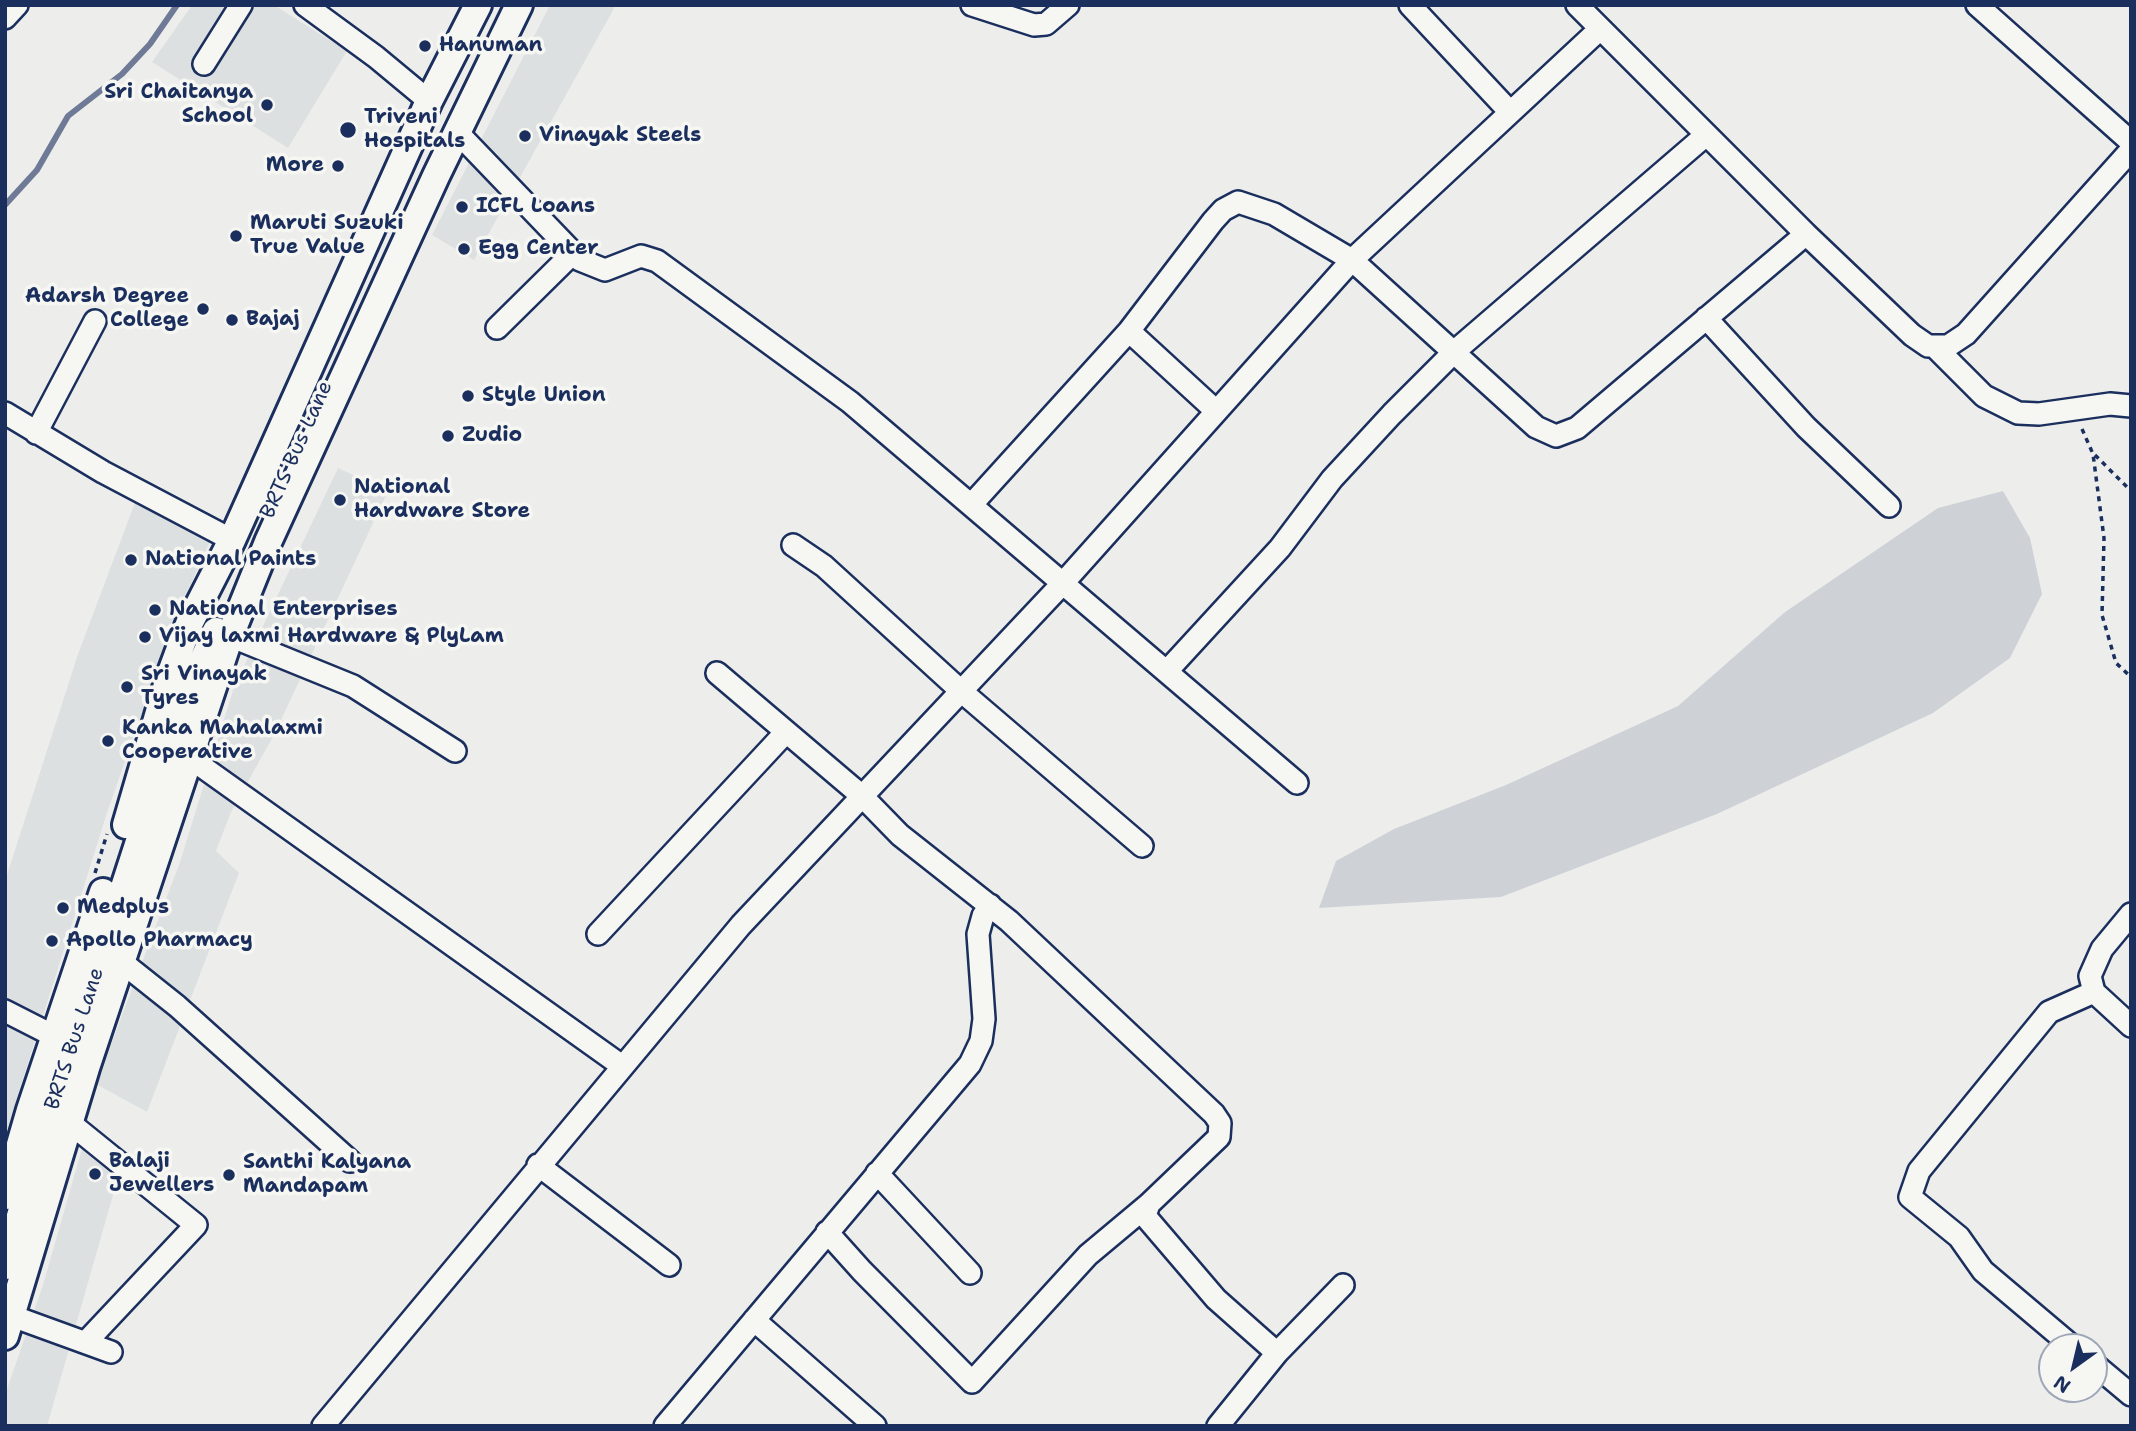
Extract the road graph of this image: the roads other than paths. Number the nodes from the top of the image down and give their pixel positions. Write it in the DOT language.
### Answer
graph roads {
  1 [pos="16,5"];
  2 [pos="240,5"];
  3 [pos="305,5"];
  4 [pos="478,5"];
  5 [pos="500,5"];
  6 [pos="519,5"];
  7 [pos="972,5"];
  8 [pos="1068,5"];
  9 [pos="1410,5"];
  10 [pos="1577,5"];
  11 [pos="1977,5"];
  12 [pos="5,18"];
  13 [pos="1600,29"];
  14 [pos="204,64"];
  15 [pos="1510,112"];
  16 [pos="444,117"];
  17 [pos="1706,135"];
  18 [pos="2131,142"];
  19 [pos="2131,150"];
  20 [pos="1806,233"];
  21 [pos="573,253"];
  22 [pos="1352,260"];
  23 [pos="1706,318"];
  24 [pos="95,321"];
  25 [pos="497,328"];
  26 [pos="1129,331"];
  27 [pos="1935,347"];
  28 [pos="1455,351"];
  29 [pos="2131,406"];
  30 [pos="1215,410"];
  31 [pos="5,412"];
  32 [pos="36,433"];
  33 [pos="972,504"];
  34 [pos="1889,506"];
  35 [pos="232,540"];
  36 [pos="793,545"];
  37 [pos="1063,583"];
  38 [pos="230,636"];
  39 [pos="1167,671"];
  40 [pos="717,673"];
  41 [pos="961,691"];
  42 [pos="786,732"];
  43 [pos="455,751"];
  44 [pos="190,758"];
  45 [pos="1297,783"];
  46 [pos="862,796"];
  47 [pos="1142,846"];
  48 [pos="990,905"];
  49 [pos="2131,914"];
  50 [pos="598,934"];
  51 [pos="123,963"];
  52 [pos="2094,992"];
  53 [pos="5,1011"];
  54 [pos="2131,1026"];
  55 [pos="56,1037"];
  56 [pos="622,1066"];
  57 [pos="70,1124"];
  58 [pos="350,1161"];
  59 [pos="538,1164"];
  60 [pos="877,1173"];
  61 [pos="5,1196"];
  62 [pos="1149,1204"];
  63 [pos="827,1232"];
  64 [pos="669,1265"];
  65 [pos="5,1266"];
  66 [pos="970,1273"];
  67 [pos="1343,1285"];
  68 [pos="754,1320"];
  69 [pos="8,1326"];
  70 [pos="2056,1333"];
  71 [pos="86,1342"];
  72 [pos="111,1352"];
  73 [pos="1277,1353"];
  74 [pos="2108,1376"];
  75 [pos="2131,1395"];
  76 [pos="323,1426"];
  77 [pos="665,1426"];
  78 [pos="875,1426"];
  79 [pos="1218,1426"];
  1 -- 12 [label="street"];
  2 -- 14 [label="street"];
  3 -- 16 [label="street"];
  4 -- 16 [label="main road"];
  5 -- 16 [label="main road, BRTS Bus Lane"];
  6 -- 16 [label="main road"];
  7 -- 8 [label="street"];
  9 -- 15 [label="street"];
  10 -- 13 [label="street"];
  11 -- 18 [label="street"];
  13 -- 15 [label="street"];
  13 -- 17 [label="street"];
  15 -- 22 [label="street"];
  16 -- 21 [label="street"];
  16 -- 35 [label="main road"];
  16 -- 38 [label="main road"];
  16 -- 65 [label="main road, BRTS Bus Lane"];
  17 -- 20 [label="street"];
  17 -- 28 [label="street"];
  19 -- 27 [label="street"];
  20 -- 23 [label="street"];
  20 -- 27 [label="street"];
  21 -- 25 [label="street"];
  21 -- 33 [label="street"];
  22 -- 26 [label="street"];
  22 -- 28 [label="street"];
  22 -- 30 [label="street"];
  23 -- 28 [label="street"];
  23 -- 34 [label="street"];
  24 -- 32 [label="street"];
  26 -- 30 [label="street"];
  26 -- 33 [label="street"];
  27 -- 29 [label="street"];
  28 -- 39 [label="street"];
  30 -- 37 [label="street"];
  31 -- 32 [label="street"];
  32 -- 35 [label="street"];
  33 -- 37 [label="street"];
  35 -- 55 [label="main road"];
  36 -- 41 [label="street"];
  37 -- 39 [label="street"];
  37 -- 41 [label="street"];
  38 -- 43 [label="street"];
  38 -- 44 [label="main road"];
  39 -- 45 [label="street"];
  40 -- 42 [label="street"];
  41 -- 46 [label="street"];
  41 -- 47 [label="street"];
  42 -- 46 [label="street"];
  42 -- 50 [label="street"];
  44 -- 51 [label="main road"];
  44 -- 56 [label="street"];
  46 -- 48 [label="street"];
  46 -- 56 [label="street"];
  48 -- 60 [label="street"];
  48 -- 62 [label="street"];
  49 -- 52 [label="street"];
  51 -- 57 [label="main road"];
  51 -- 58 [label="street"];
  52 -- 54 [label="street"];
  52 -- 70 [label="street"];
  53 -- 55 [label="street"];
  55 -- 61 [label="main road"];
  56 -- 59 [label="street"];
  57 -- 69 [label="main road"];
  57 -- 71 [label="street"];
  59 -- 64 [label="street"];
  59 -- 76 [label="street"];
  60 -- 63 [label="street"];
  60 -- 66 [label="street"];
  62 -- 63 [label="street"];
  62 -- 73 [label="street"];
  63 -- 68 [label="street"];
  67 -- 73 [label="street"];
  68 -- 77 [label="street"];
  68 -- 78 [label="street"];
  69 -- 71 [label="street"];
  71 -- 72 [label="street"];
  73 -- 79 [label="street"];
  74 -- 75 [label="street"];
}
